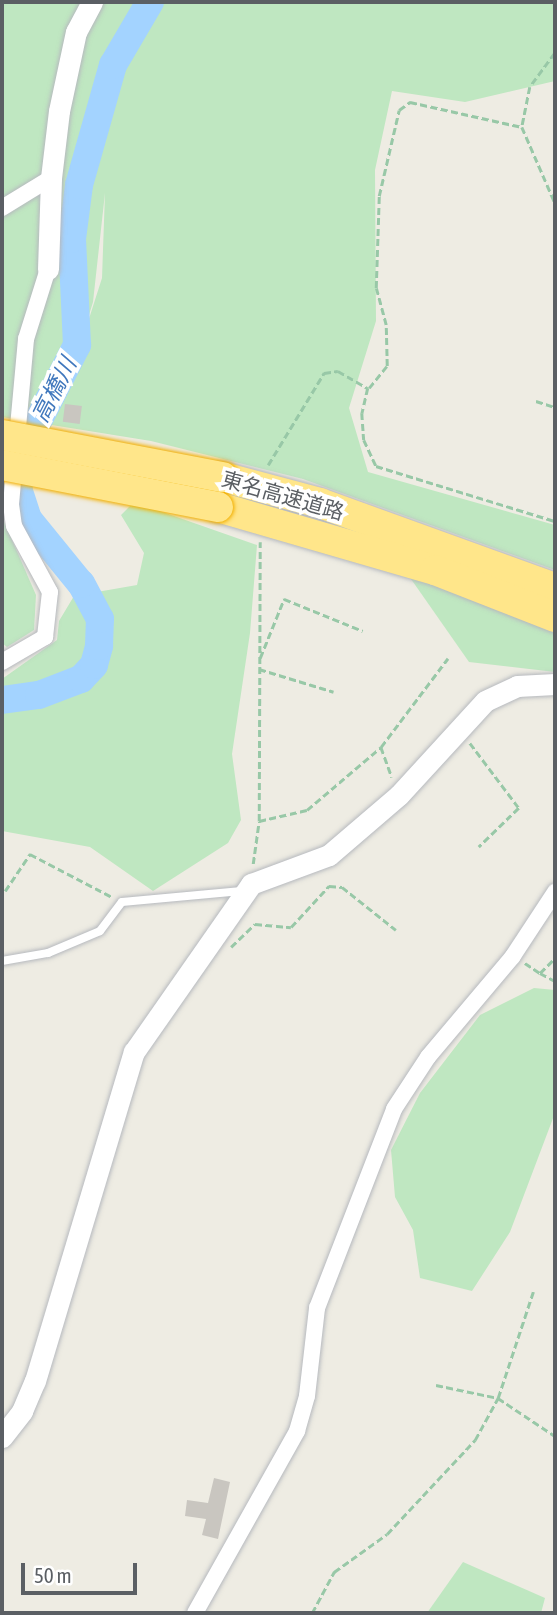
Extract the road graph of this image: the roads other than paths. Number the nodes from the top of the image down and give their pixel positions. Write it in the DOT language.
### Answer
graph roads {
  1 [pos="92,2"];
  2 [pos="51,178"];
  3 [pos="2,208"];
  4 [pos="48,269"];
  5 [pos="2,435"];
  6 [pos="2,465"];
  7 [pos="555,588"];
  8 [pos="555,617"];
  9 [pos="2,662"];
  10 [pos="555,684"];
  11 [pos="248,888"];
  12 [pos="555,892"];
  13 [pos="2,961"];
  14 [pos="2,1437"];
  15 [pos="195,1613"];
  1 -- 2 [label="street"];
  2 -- 3 [label="street"];
  2 -- 4 [label="street"];
  4 -- 9 [label="street"];
  5 -- 7 [label="highway, 東名高速道路, bridge"];
  6 -- 8 [label="highway, 東名高速道路, bridge"];
  10 -- 11 [label="street"];
  11 -- 13 [label="lane"];
  11 -- 14 [label="street"];
  12 -- 15 [label="street"];
}
